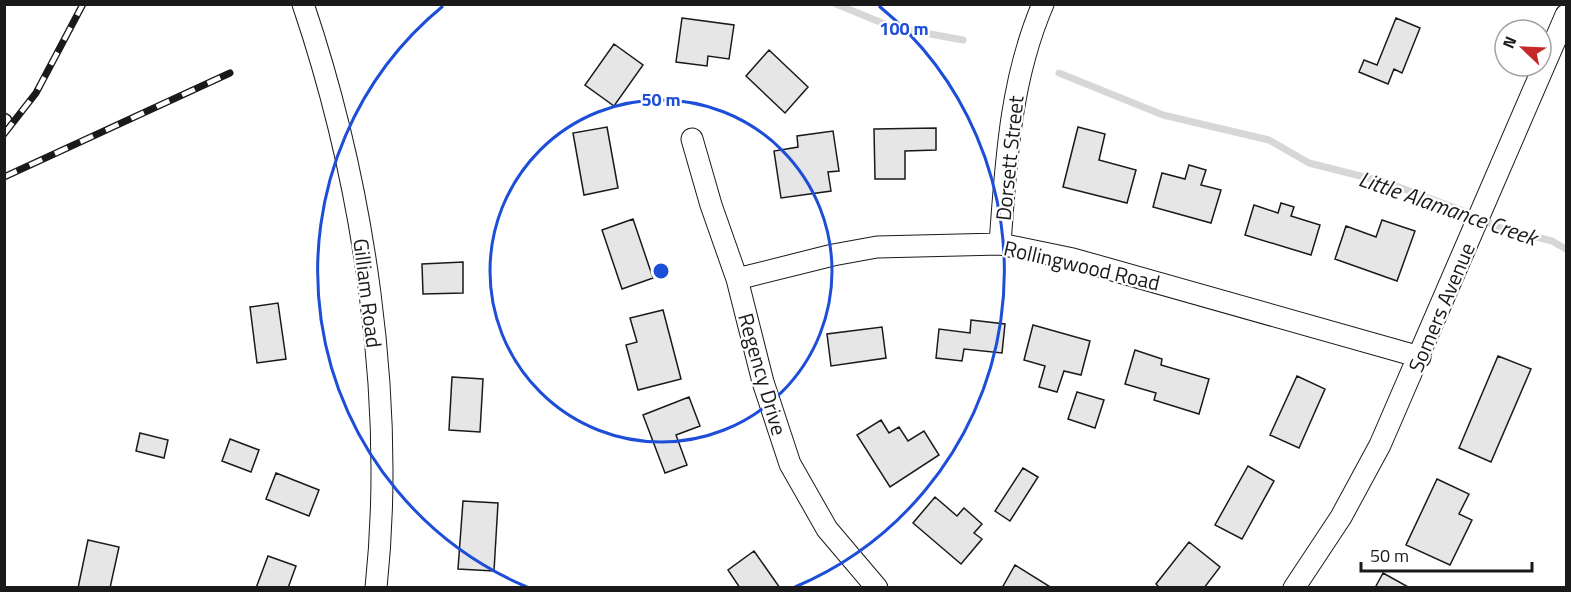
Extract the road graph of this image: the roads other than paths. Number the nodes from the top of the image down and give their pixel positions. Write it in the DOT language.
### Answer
graph roads {
  1 [pos="303,4"];
  2 [pos="1043,4"];
  3 [pos="1566,15"];
  4 [pos="692,139"];
  5 [pos="1000,244"];
  6 [pos="737,279"];
  7 [pos="1420,357"];
  8 [pos="376,588"];
  9 [pos="877,588"];
  10 [pos="1294,588"];
  1 -- 8 [label="street, Gilliam Road"];
  2 -- 5 [label="street, Dorsett Street"];
  3 -- 7 [label="street, Somers Avenue"];
  4 -- 6 [label="street, Regency Drive"];
  5 -- 6 [label="street, Rollingwood Road"];
  5 -- 7 [label="street, Rollingwood Road"];
  6 -- 9 [label="street, Regency Drive"];
  7 -- 10 [label="street, Somers Avenue"];
}
